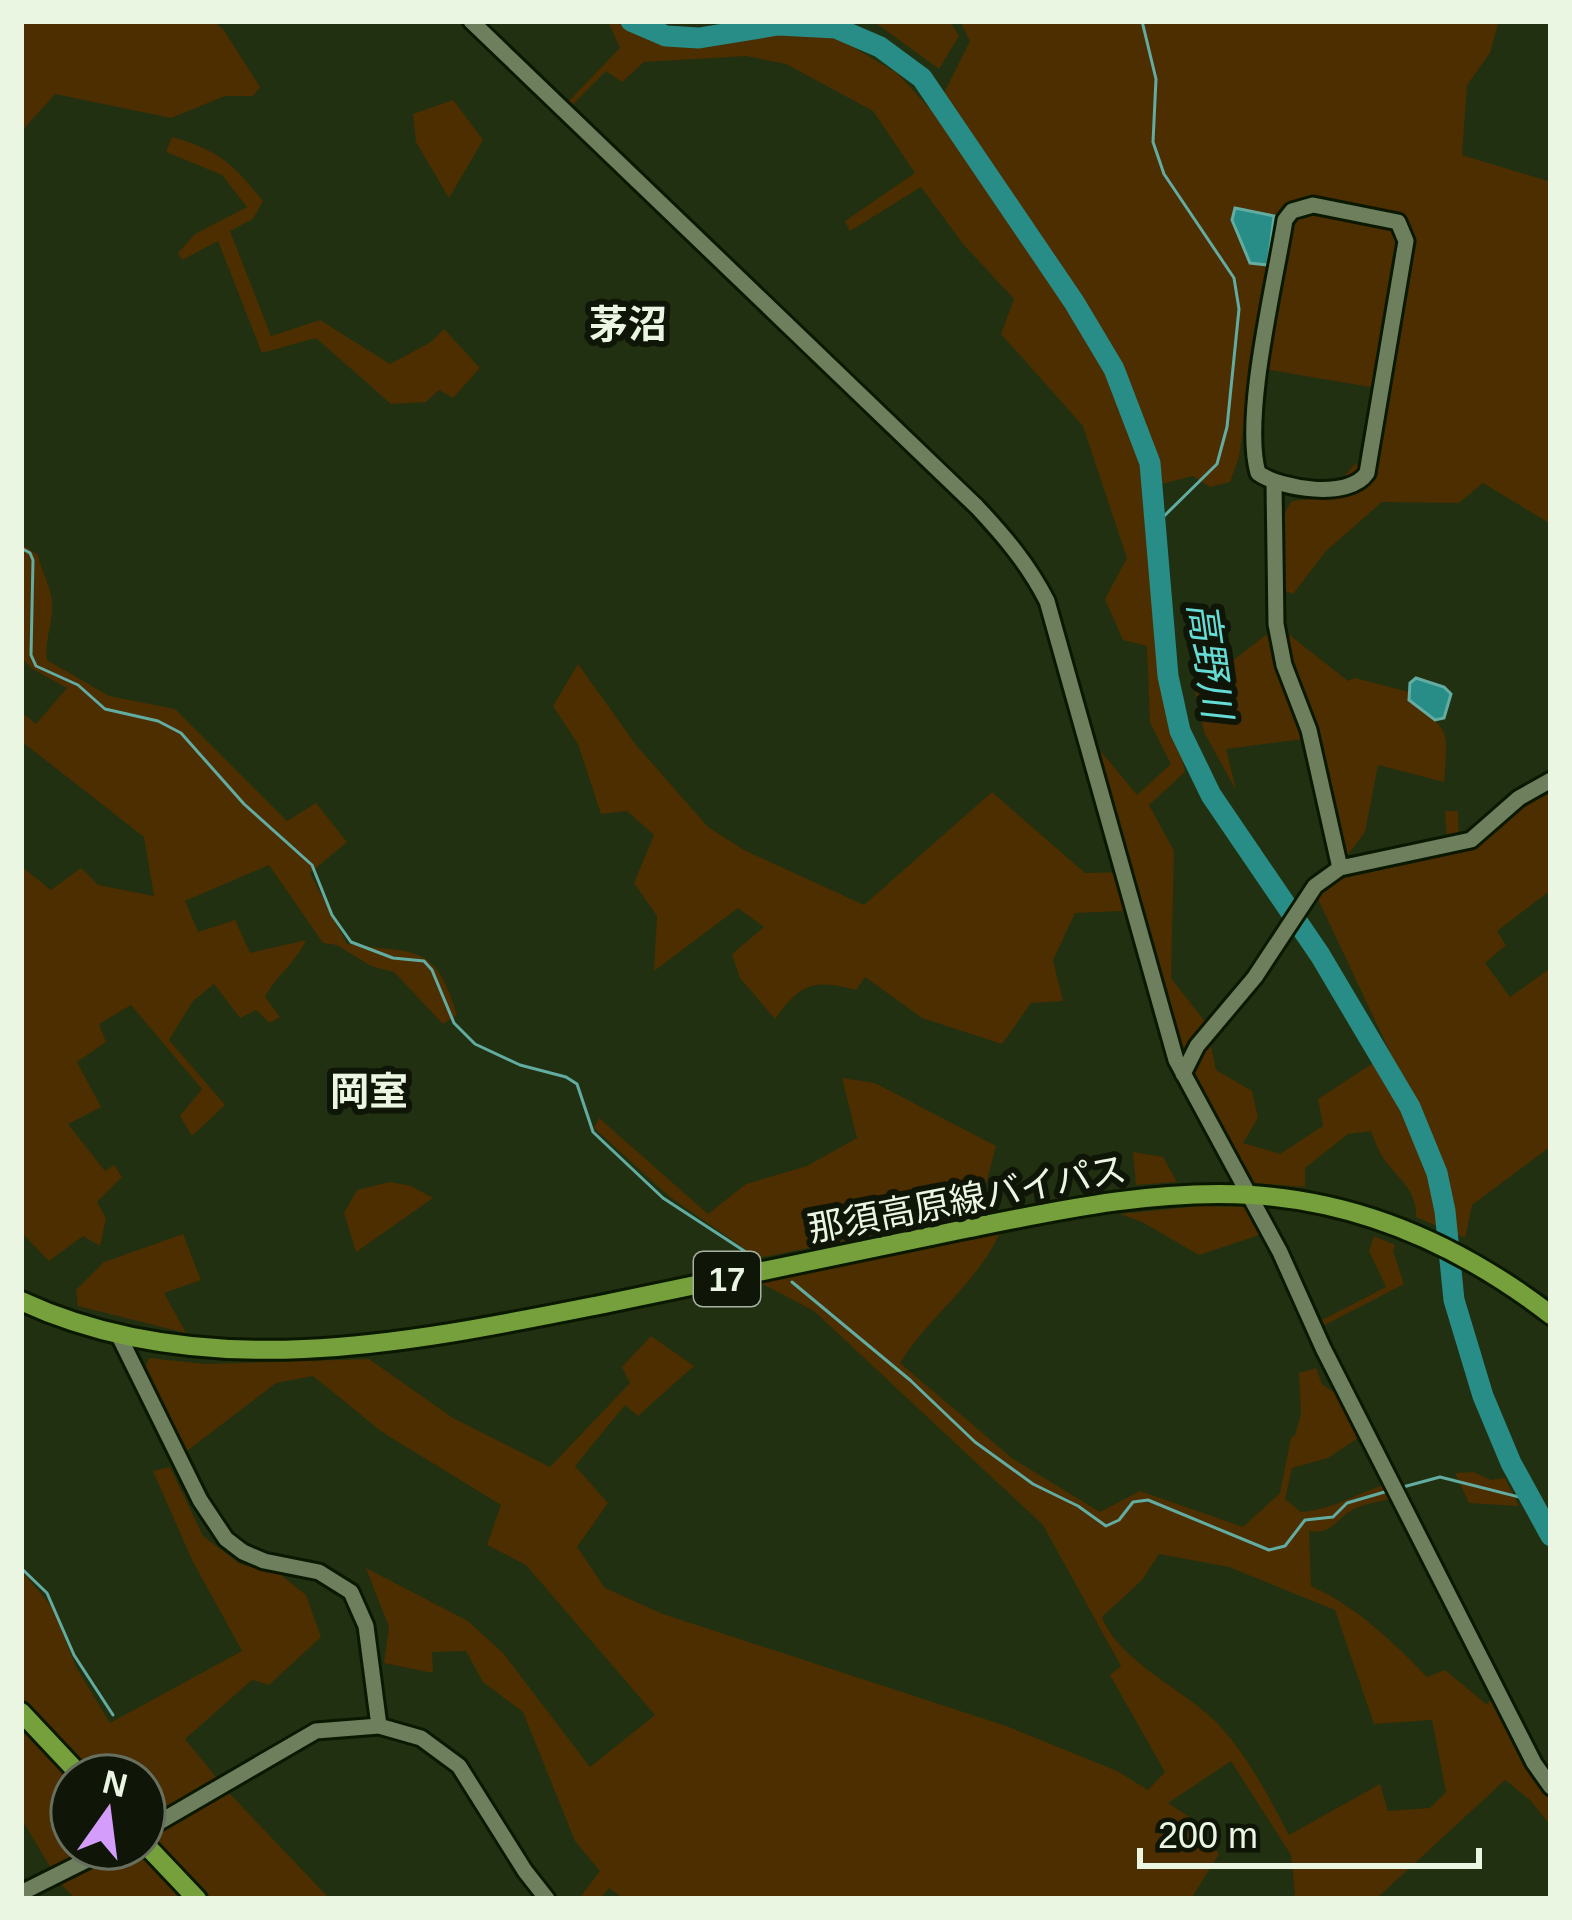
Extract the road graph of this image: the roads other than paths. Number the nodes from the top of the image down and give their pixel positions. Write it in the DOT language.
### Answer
graph roads {
  1 [pos="471,21"];
  2 [pos="1274,484"];
  3 [pos="1551,780"];
  4 [pos="1340,868"];
  5 [pos="1183,1073"];
  6 [pos="1249,1195"];
  7 [pos="21,1301"];
  8 [pos="1551,1315"];
  9 [pos="118,1334"];
  10 [pos="21,1712"];
  11 [pos="379,1726"];
  12 [pos="58,1752"];
  13 [pos="1551,1787"];
  14 [pos="168,1817"];
  15 [pos="168,1868"];
  16 [pos="63,1872"];
  17 [pos="21,1893"];
  18 [pos="197,1899"];
  19 [pos="547,1899"];
  1 -- 5 [label="street"];
  2 -- 2 [label="street"];
  2 -- 4 [label="street"];
  3 -- 4 [label="street"];
  4 -- 5 [label="street"];
  5 -- 6 [label="street"];
  6 -- 8 [label="main road, 那須高原線バイパス / 17"];
  6 -- 9 [label="main road, 那須高原線バイパス / 17"];
  6 -- 13 [label="street"];
  7 -- 9 [label="main road, 那須高原線バイパス / 17"];
  9 -- 11 [label="street"];
  10 -- 12 [label="main road"];
  11 -- 14 [label="street"];
  11 -- 19 [label="street"];
  15 -- 18 [label="main road"];
  16 -- 17 [label="street"];
}
